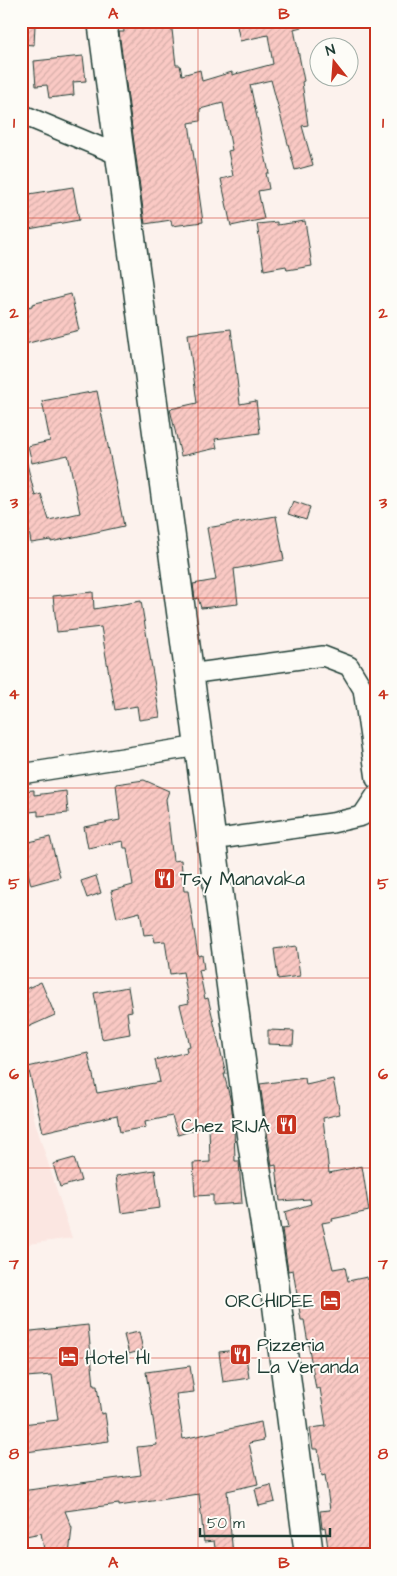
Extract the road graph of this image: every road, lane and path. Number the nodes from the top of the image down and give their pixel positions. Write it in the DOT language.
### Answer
graph roads {
  1 [pos="102,21"];
  2 [pos="21,114"];
  3 [pos="119,155"];
  4 [pos="189,674"];
  5 [pos="199,746"];
  6 [pos="21,774"];
  7 [pos="376,780"];
  8 [pos="376,795"];
  9 [pos="212,840"];
  10 [pos="309,1555"];
  1 -- 3 [label="main road"];
  2 -- 3 [label="street"];
  3 -- 4 [label="main road"];
  4 -- 5 [label="main road"];
  4 -- 7 [label="street"];
  5 -- 6 [label="street"];
  5 -- 9 [label="main road"];
  8 -- 9 [label="street"];
  9 -- 10 [label="main road"];
}
